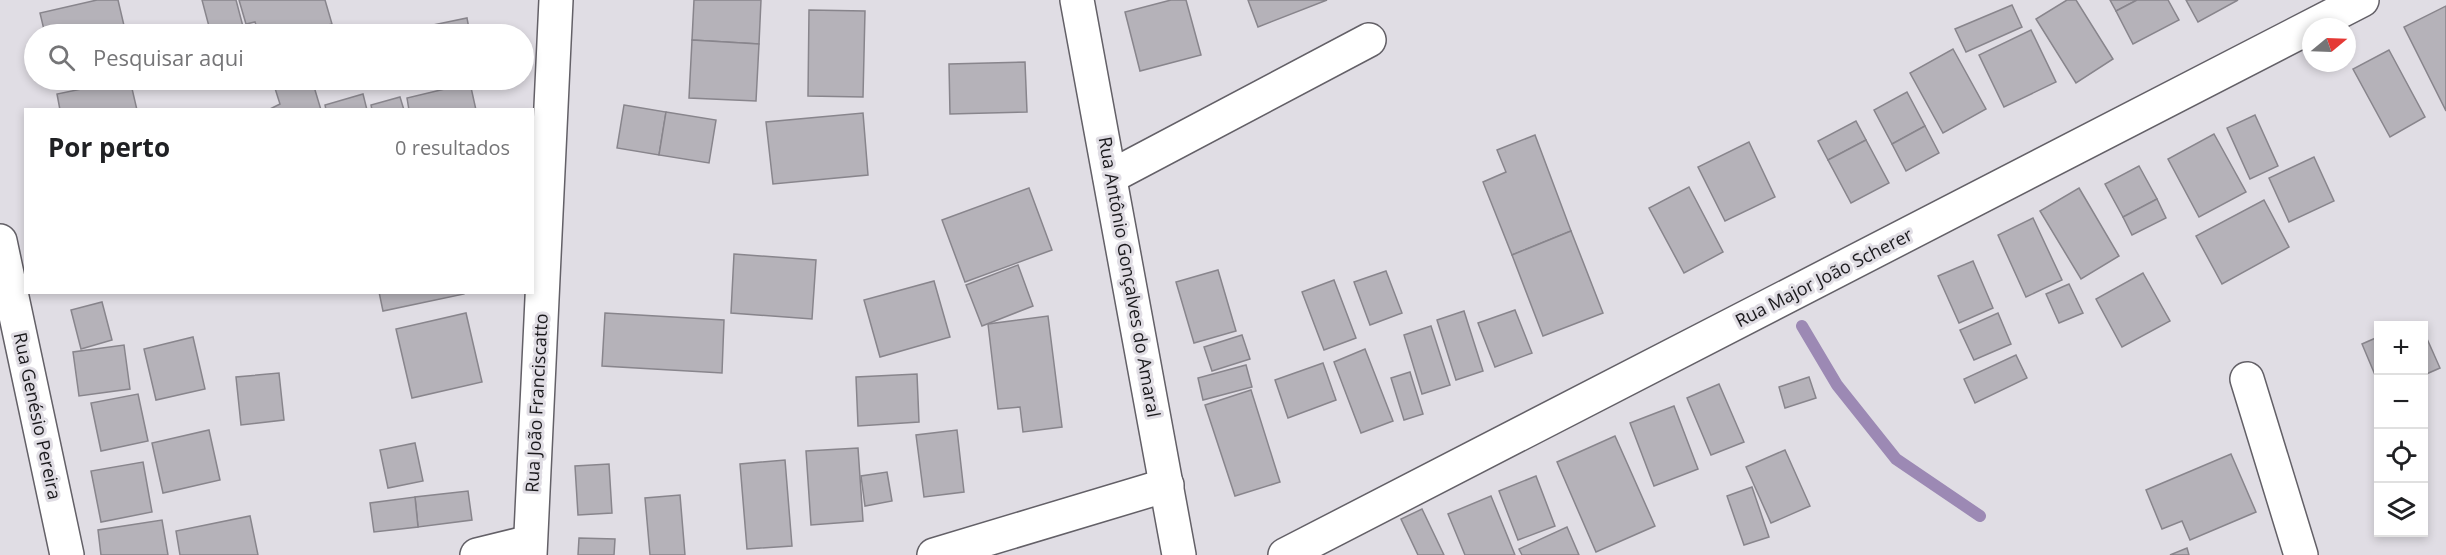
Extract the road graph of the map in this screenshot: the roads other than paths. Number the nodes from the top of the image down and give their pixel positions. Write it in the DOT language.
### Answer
graph roads {
  1 [pos="556,0"];
  2 [pos="1077,0"];
  3 [pos="2362,0"];
  4 [pos="1369,40"];
  5 [pos="1110,177"];
  6 [pos="540,183"];
  7 [pos="0,241"];
  8 [pos="12,286"];
  9 [pos="2247,379"];
  10 [pos="1167,485"];
  11 [pos="530,549"];
  12 [pos="67,555"];
  13 [pos="477,555"];
  14 [pos="934,555"];
  15 [pos="1179,555"];
  16 [pos="1285,555"];
  17 [pos="2301,555"];
  1 -- 6 [label="street, Rua João Franciscatto"];
  2 -- 5 [label="street, Rua Antônio Gonçalves do Amaral"];
  3 -- 16 [label="street, Rua Major João Scherer"];
  4 -- 5 [label="street"];
  5 -- 10 [label="street, Rua Antônio Gonçalves do Amaral"];
  6 -- 11 [label="street, Rua João Franciscatto"];
  7 -- 8 [label="street, Rua Genésio Pereira"];
  8 -- 12 [label="street, Rua Genésio Pereira"];
  9 -- 17 [label="street"];
  10 -- 14 [label="street"];
  10 -- 15 [label="street, Rua Antônio Gonçalves do Amaral"];
  11 -- 13 [label="street"];
}
